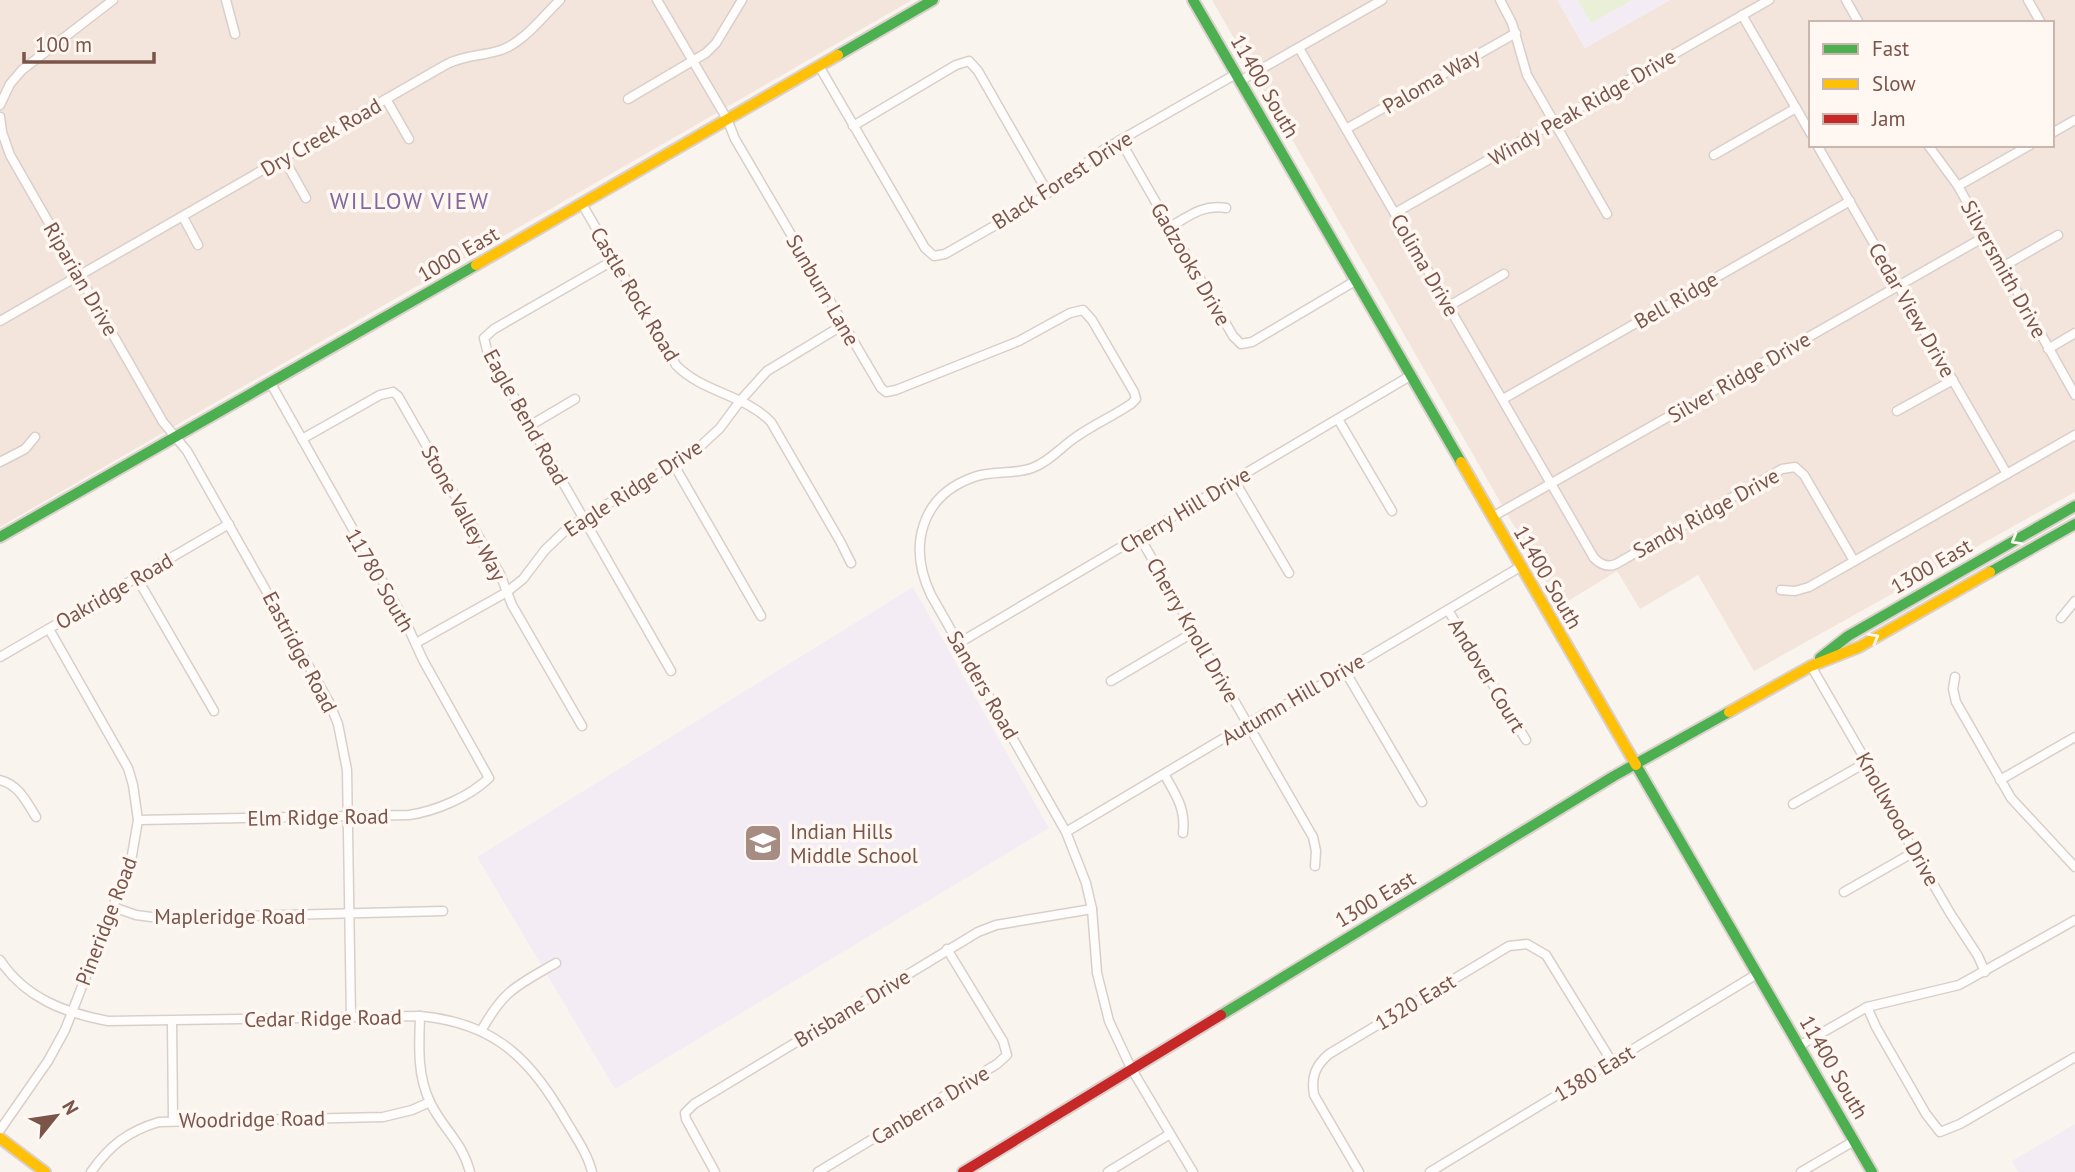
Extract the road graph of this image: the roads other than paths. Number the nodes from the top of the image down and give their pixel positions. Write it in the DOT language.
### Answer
graph roads {
  1 [pos="113,0"];
  2 [pos="226,0"];
  3 [pos="560,0"];
  4 [pos="657,0"];
  5 [pos="742,0"];
  6 [pos="933,0"];
  7 [pos="1193,0"];
  8 [pos="1382,0"];
  9 [pos="1500,0"];
  10 [pos="1769,0"];
  11 [pos="1846,0"];
  12 [pos="2028,0"];
  13 [pos="1742,15"];
  14 [pos="1857,21"];
  15 [pos="2040,21"];
  16 [pos="1516,33"];
  17 [pos="234,34"];
  18 [pos="1299,47"];
  19 [pos="693,61"];
  20 [pos="819,66"];
  21 [pos="1238,78"];
  22 [pos="386,99"];
  23 [pos="628,99"];
  24 [pos="0,106"];
  25 [pos="1796,108"];
  26 [pos="0,117"];
  27 [pos="727,119"];
  28 [pos="2075,120"];
  29 [pos="1554,122"];
  30 [pos="853,126"];
  31 [pos="1346,129"];
  32 [pos="1809,131"];
  33 [pos="2054,132"];
  34 [pos="409,139"];
  35 [pos="1120,140"];
  36 [pos="1819,147"];
  37 [pos="1929,147"];
  38 [pos="2026,147"];
  39 [pos="1714,155"];
  40 [pos="284,159"];
  41 [pos="1958,186"];
  42 [pos="1048,193"];
  43 [pos="306,198"];
  44 [pos="1850,201"];
  45 [pos="582,204"];
  46 [pos="1226,208"];
  47 [pos="1395,213"];
  48 [pos="1607,214"];
  49 [pos="183,217"];
  50 [pos="1170,227"];
  51 [pos="2058,235"];
  52 [pos="1986,236"];
  53 [pos="198,245"];
  54 [pos="614,260"];
  55 [pos="2004,266"];
  56 [pos="1504,274"];
  57 [pos="79,276"];
  58 [pos="1355,281"];
  59 [pos="1898,286"];
  60 [pos="1449,306"];
  61 [pos="1083,310"];
  62 [pos="0,321"];
  63 [pos="844,325"];
  64 [pos="2075,333"];
  65 [pos="2048,349"];
  66 [pos="1410,376"];
  67 [pos="1953,380"];
  68 [pos="270,382"];
  69 [pos="2075,395"];
  70 [pos="575,399"];
  71 [pos="1503,399"];
  72 [pos="740,401"];
  73 [pos="1897,411"];
  74 [pos="1338,419"];
  75 [pos="531,425"];
  76 [pos="2075,435"];
  77 [pos="35,436"];
  78 [pos="174,436"];
  79 [pos="302,439"];
  80 [pos="0,462"];
  81 [pos="674,465"];
  82 [pos="2007,474"];
  83 [pos="1234,480"];
  84 [pos="1552,483"];
  85 [pos="2075,506"];
  86 [pos="1392,511"];
  87 [pos="1492,517"];
  88 [pos="584,518"];
  89 [pos="229,524"];
  90 [pos="2075,524"];
  91 [pos="0,537"];
  92 [pos="1139,537"];
  93 [pos="1854,561"];
  94 [pos="850,564"];
  95 [pos="1520,567"];
  96 [pos="1289,573"];
  97 [pos="137,578"];
  98 [pos="1781,590"];
  99 [pos="507,592"];
  100 [pos="2075,601"];
  101 [pos="1448,610"];
  102 [pos="761,616"];
  103 [pos="2061,618"];
  104 [pos="49,629"];
  105 [pos="1194,632"];
  106 [pos="416,643"];
  107 [pos="959,643"];
  108 [pos="0,657"];
  109 [pos="1811,666"];
  110 [pos="671,671"];
  111 [pos="1345,671"];
  112 [pos="1955,677"];
  113 [pos="1111,681"];
  114 [pos="215,711"];
  115 [pos="1248,724"];
  116 [pos="582,726"];
  117 [pos="2075,737"];
  118 [pos="1526,740"];
  119 [pos="1867,762"];
  120 [pos="1636,765"];
  121 [pos="1164,774"];
  122 [pos="489,778"];
  123 [pos="0,780"];
  124 [pos="2000,780"];
  125 [pos="1422,802"];
  126 [pos="1793,804"];
  127 [pos="36,817"];
  128 [pos="348,817"];
  129 [pos="138,820"];
  130 [pos="1066,832"];
  131 [pos="1183,833"];
  132 [pos="1914,852"];
  133 [pos="1315,866"];
  134 [pos="2075,867"];
  135 [pos="1844,892"];
  136 [pos="113,907"];
  137 [pos="1092,909"];
  138 [pos="443,911"];
  139 [pos="349,915"];
  140 [pos="2075,920"];
  141 [pos="947,949"];
  142 [pos="0,960"];
  143 [pos="555,963"];
  144 [pos="1985,972"];
  145 [pos="1757,974"];
  146 [pos="1867,1007"];
  147 [pos="71,1012"];
  148 [pos="420,1016"];
  149 [pos="351,1018"];
  150 [pos="172,1021"];
  151 [pos="481,1031"];
  152 [pos="1799,1046"];
  153 [pos="2075,1057"];
  154 [pos="1612,1062"];
  155 [pos="1131,1068"];
  156 [pos="430,1102"];
  157 [pos="173,1120"];
  158 [pos="0,1130"];
  159 [pos="1170,1134"];
  160 [pos="0,1138"];
  161 [pos="1854,1141"];
  162 [pos="45,1172"];
  163 [pos="91,1172"];
  164 [pos="470,1172"];
  165 [pos="592,1172"];
  166 [pos="715,1172"];
  167 [pos="818,1172"];
  168 [pos="963,1172"];
  169 [pos="1108,1172"];
  170 [pos="1193,1172"];
  171 [pos="1359,1172"];
  172 [pos="1430,1172"];
  173 [pos="1801,1172"];
  174 [pos="1872,1172"];
  1 -- 24 [label="street"];
  2 -- 17 [label="street"];
  3 -- 22 [label="street, Dry Creek Road"];
  4 -- 19 [label="street, Sunburn Lane"];
  5 -- 19 [label="street"];
  6 -- 20 [label="main road, 1000 East"];
  7 -- 21 [label="main road, 11400 South"];
  8 -- 18 [label="street, Black Forest Drive"];
  9 -- 16 [label="street"];
  10 -- 13 [label="street, Windy Peak Ridge Drive"];
  11 -- 14 [label="street"];
  12 -- 15 [label="street"];
  13 -- 25 [label="street"];
  13 -- 29 [label="street, Windy Peak Ridge Drive"];
  16 -- 29 [label="street"];
  16 -- 31 [label="street, Paloma Way"];
  18 -- 21 [label="street, Black Forest Drive"];
  18 -- 31 [label="street, Colima Drive"];
  19 -- 23 [label="street"];
  19 -- 27 [label="street, Sunburn Lane"];
  20 -- 27 [label="main road, 1000 East"];
  20 -- 30 [label="street, Black Forest Drive"];
  21 -- 35 [label="street, Black Forest Drive"];
  21 -- 58 [label="main road, 11400 South"];
  22 -- 34 [label="street"];
  22 -- 40 [label="street, Dry Creek Road"];
  25 -- 32 [label="street"];
  25 -- 39 [label="street"];
  26 -- 57 [label="street, Riparian Drive"];
  27 -- 45 [label="main road, 1000 East"];
  27 -- 63 [label="street, Sunburn Lane"];
  28 -- 33 [label="street"];
  29 -- 47 [label="street, Windy Peak Ridge Drive"];
  29 -- 48 [label="street"];
  30 -- 42 [label="street, Black Forest Drive"];
  30 -- 42 [label="street"];
  31 -- 47 [label="street, Colima Drive"];
  35 -- 42 [label="street, Black Forest Drive"];
  35 -- 50 [label="street, Gadzooks Drive"];
  36 -- 44 [label="street, Cedar View Drive"];
  37 -- 41 [label="street, Silversmith Drive"];
  38 -- 41 [label="street"];
  40 -- 43 [label="street"];
  40 -- 49 [label="street, Dry Creek Road"];
  41 -- 52 [label="street, Silversmith Drive"];
  44 -- 59 [label="street, Cedar View Drive"];
  44 -- 71 [label="street, Bell Ridge"];
  45 -- 54 [label="street, Castle Rock Road"];
  45 -- 68 [label="main road, 1000 East"];
  46 -- 50 [label="street"];
  47 -- 60 [label="street, Colima Drive"];
  49 -- 53 [label="street"];
  49 -- 57 [label="street, Dry Creek Road"];
  50 -- 58 [label="street, Gadzooks Drive"];
  51 -- 55 [label="street"];
  52 -- 55 [label="street, Silversmith Drive"];
  52 -- 59 [label="street, Silver Ridge Drive"];
  54 -- 72 [label="street, Castle Rock Road"];
  54 -- 75 [label="street, Eagle Bend Road"];
  55 -- 65 [label="street, Silversmith Drive"];
  56 -- 60 [label="street"];
  57 -- 62 [label="street, Dry Creek Road"];
  57 -- 78 [label="street, Riparian Drive"];
  58 -- 66 [label="main road, 11400 South"];
  59 -- 67 [label="street, Cedar View Drive"];
  59 -- 84 [label="street, Silver Ridge Drive"];
  60 -- 71 [label="street, Colima Drive"];
  61 -- 63 [label="street, Sunburn Lane"];
  61 -- 107 [label="street, Sanders Road"];
  63 -- 72 [label="street, Eagle Ridge Drive"];
  64 -- 65 [label="street"];
  65 -- 69 [label="street, Silversmith Drive"];
  66 -- 74 [label="street, Cherry Hill Drive"];
  66 -- 87 [label="main road, 11400 South"];
  67 -- 73 [label="street"];
  67 -- 82 [label="street, Cedar View Drive"];
  68 -- 78 [label="main road, 1000 East"];
  68 -- 79 [label="street, 11780 South"];
  70 -- 75 [label="street"];
  71 -- 84 [label="street, Colima Drive"];
  72 -- 81 [label="street, Eagle Ridge Drive"];
  72 -- 94 [label="street, Castle Rock Road"];
  74 -- 83 [label="street, Cherry Hill Drive"];
  74 -- 86 [label="street"];
  75 -- 88 [label="street, Eagle Bend Road"];
  76 -- 82 [label="street"];
  77 -- 80 [label="street"];
  78 -- 89 [label="street, Eastridge Road"];
  78 -- 91 [label="main road, 1000 East"];
  79 -- 99 [label="street, Stone Valley Way"];
  79 -- 106 [label="street, 11780 South"];
  81 -- 88 [label="street, Eagle Ridge Drive"];
  81 -- 102 [label="street"];
  82 -- 93 [label="street"];
  83 -- 92 [label="street, Cherry Hill Drive"];
  83 -- 96 [label="street"];
  84 -- 87 [label="street, Silver Ridge Drive"];
  84 -- 93 [label="street, Sandy Ridge Drive"];
  85 -- 109 [label="main road, 1300 East, one-way"];
  87 -- 95 [label="main road, 11400 South"];
  88 -- 99 [label="street, Eagle Ridge Drive"];
  88 -- 110 [label="street, Eagle Bend Road"];
  89 -- 97 [label="street, Oakridge Road"];
  89 -- 128 [label="street, Eastridge Road"];
  109 -- 90 [label="main road, 1300 East, one-way"];
  92 -- 105 [label="street, Cherry Knoll Drive"];
  92 -- 107 [label="street, Cherry Hill Drive"];
  93 -- 98 [label="street"];
  95 -- 101 [label="street, Autumn Hill Drive"];
  95 -- 120 [label="main road, 11400 South"];
  97 -- 104 [label="street, Oakridge Road"];
  97 -- 114 [label="street"];
  99 -- 106 [label="street, Eagle Ridge Drive"];
  99 -- 116 [label="street, Stone Valley Way"];
  100 -- 103 [label="street"];
  101 -- 111 [label="street, Autumn Hill Drive"];
  101 -- 118 [label="street, Andover Court"];
  104 -- 108 [label="street, Oakridge Road"];
  104 -- 129 [label="street, Pineridge Road"];
  105 -- 113 [label="street"];
  105 -- 115 [label="street, Cherry Knoll Drive"];
  106 -- 122 [label="street, 11780 South"];
  107 -- 130 [label="street, Sanders Road"];
  109 -- 119 [label="street, Knollwood Drive"];
  109 -- 120 [label="main road, 1300 East"];
  111 -- 115 [label="street, Autumn Hill Drive"];
  111 -- 125 [label="street"];
  112 -- 124 [label="street"];
  115 -- 121 [label="street, Autumn Hill Drive"];
  115 -- 133 [label="street, Cherry Knoll Drive"];
  117 -- 124 [label="street"];
  119 -- 126 [label="street"];
  119 -- 132 [label="street, Knollwood Drive"];
  120 -- 145 [label="main road, 11400 South"];
  120 -- 155 [label="main road, 1300 East"];
  121 -- 130 [label="street, Autumn Hill Drive"];
  121 -- 131 [label="street"];
  122 -- 128 [label="street, Elm Ridge Road"];
  123 -- 127 [label="street"];
  124 -- 134 [label="street"];
  128 -- 129 [label="street, Elm Ridge Road"];
  128 -- 139 [label="street, Eastridge Road"];
  129 -- 136 [label="street, Pineridge Road"];
  130 -- 137 [label="street, Sanders Road"];
  132 -- 135 [label="street"];
  132 -- 144 [label="street, Knollwood Drive"];
  136 -- 139 [label="street, Mapleridge Road"];
  136 -- 147 [label="street, Pineridge Road"];
  137 -- 141 [label="street, Brisbane Drive"];
  137 -- 155 [label="street, Sanders Road"];
  138 -- 139 [label="street, Mapleridge Road"];
  139 -- 149 [label="street, Eastridge Road"];
  140 -- 144 [label="street"];
  141 -- 166 [label="street, Brisbane Drive"];
  141 -- 167 [label="street, Canberra Drive"];
  142 -- 147 [label="street, Cedar Ridge Road"];
  143 -- 151 [label="street"];
  144 -- 146 [label="street"];
  145 -- 152 [label="main road, 11400 South"];
  145 -- 154 [label="street, 1380 East"];
  146 -- 152 [label="street"];
  146 -- 153 [label="street"];
  147 -- 150 [label="street, Cedar Ridge Road"];
  147 -- 158 [label="street, Pineridge Road"];
  148 -- 149 [label="street, Cedar Ridge Road"];
  148 -- 151 [label="street, Cedar Ridge Road"];
  148 -- 156 [label="street"];
  149 -- 150 [label="street, Cedar Ridge Road"];
  150 -- 157 [label="street"];
  151 -- 165 [label="street, Cedar Ridge Road"];
  152 -- 161 [label="main road, 11400 South"];
  154 -- 171 [label="street, 1320 East"];
  154 -- 172 [label="street, 1380 East"];
  155 -- 159 [label="street, Sanders Road"];
  155 -- 168 [label="main road, 1300 East"];
  156 -- 157 [label="street, Woodridge Road"];
  156 -- 164 [label="street"];
  157 -- 163 [label="street, Woodridge Road"];
  159 -- 169 [label="street"];
  159 -- 170 [label="street, Sanders Road"];
  160 -- 162 [label="main road"];
  161 -- 173 [label="street"];
  161 -- 174 [label="main road, 11400 South"];
}
